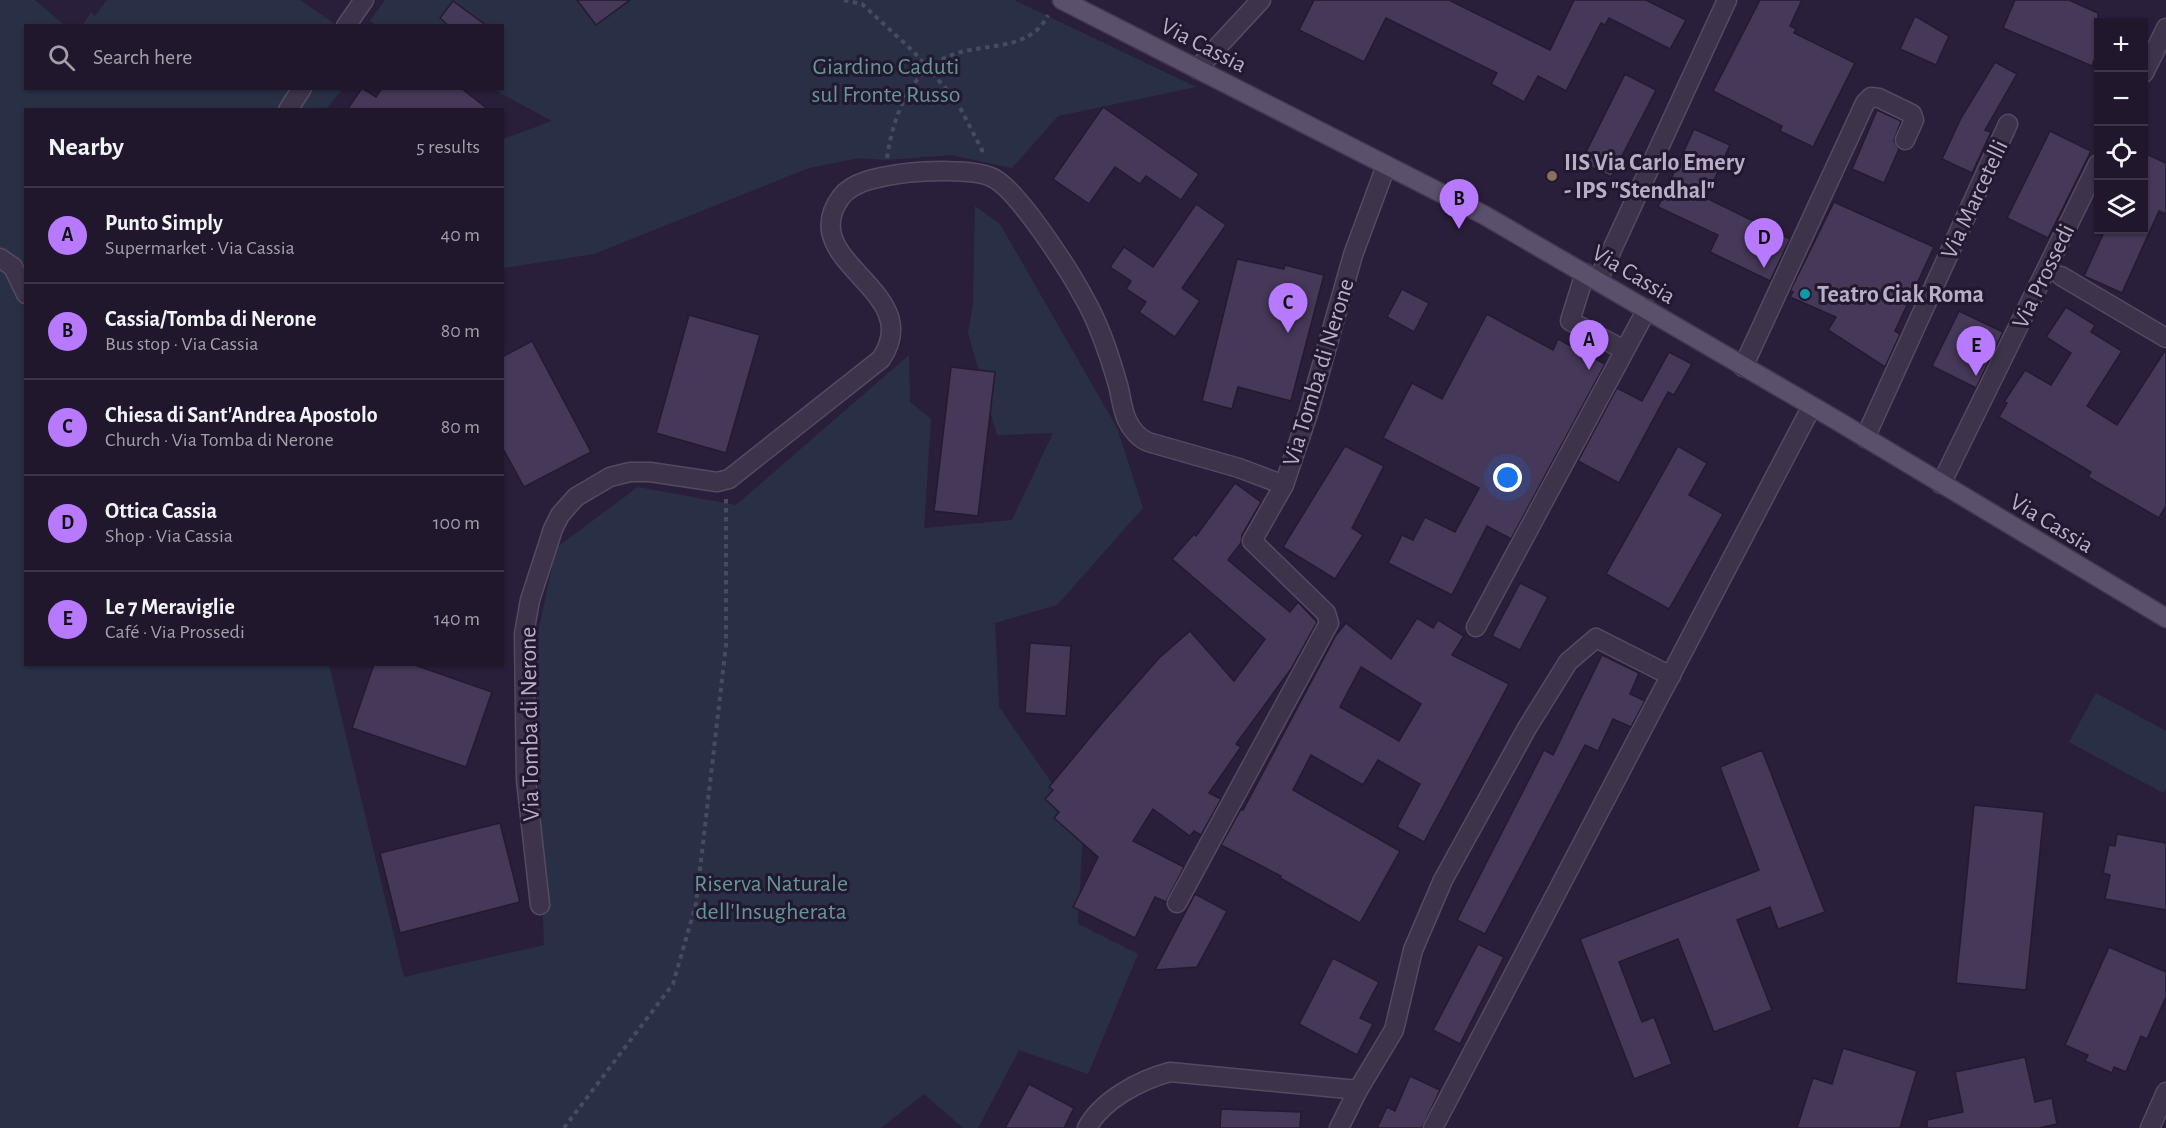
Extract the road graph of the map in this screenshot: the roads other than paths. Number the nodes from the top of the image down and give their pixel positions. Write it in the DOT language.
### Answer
graph roads {
  1 [pos="364,0"];
  2 [pos="1062,0"];
  3 [pos="1261,0"];
  4 [pos="1727,0"];
  5 [pos="347,24"];
  6 [pos="2166,28"];
  7 [pos="1197,69"];
  8 [pos="2144,72"];
  9 [pos="301,90"];
  10 [pos="289,108"];
  11 [pos="2008,124"];
  12 [pos="1905,140"];
  13 [pos="1386,166"];
  14 [pos="2094,172"];
  15 [pos="0,258"];
  16 [pos="2061,276"];
  17 [pos="1592,277"];
  18 [pos="24,290"];
  19 [pos="1647,309"];
  20 [pos="2166,338"];
  21 [pos="1624,350"];
  22 [pos="1743,367"];
  23 [pos="1812,406"];
  24 [pos="1865,438"];
  25 [pos="1941,484"];
  26 [pos="1284,485"];
  27 [pos="2166,618"];
  28 [pos="1476,627"];
  29 [pos="1671,675"];
  30 [pos="1177,903"];
  31 [pos="540,905"];
  32 [pos="1358,1090"];
  33 [pos="2166,1092"];
  34 [pos="1087,1128"];
  35 [pos="1339,1128"];
  36 [pos="1433,1128"];
  37 [pos="2150,1128"];
  1 -- 5 [label="street"];
  2 -- 7 [label="main road, Via Cassia"];
  3 -- 7 [label="street"];
  4 -- 17 [label="street"];
  6 -- 8 [label="street"];
  7 -- 13 [label="main road, Via Cassia"];
  9 -- 10 [label="street"];
  11 -- 24 [label="street, Via Marcetelli"];
  12 -- 22 [label="street"];
  13 -- 17 [label="main road, Via Cassia"];
  13 -- 26 [label="street, Via Tomba di Nerone"];
  14 -- 25 [label="street, Via Prossedi"];
  15 -- 18 [label="street"];
  16 -- 20 [label="street"];
  17 -- 19 [label="main road, Via Cassia"];
  17 -- 21 [label="street"];
  19 -- 21 [label="street"];
  19 -- 22 [label="main road, Via Cassia"];
  21 -- 28 [label="street"];
  22 -- 23 [label="main road, Via Cassia"];
  23 -- 24 [label="main road, Via Cassia"];
  23 -- 29 [label="street"];
  24 -- 25 [label="main road, Via Cassia"];
  25 -- 27 [label="main road, Via Cassia"];
  26 -- 30 [label="street"];
  26 -- 31 [label="street, Via Tomba di Nerone"];
  29 -- 32 [label="street"];
  29 -- 36 [label="street"];
  32 -- 34 [label="street"];
  32 -- 35 [label="street"];
  33 -- 37 [label="street"];
}
